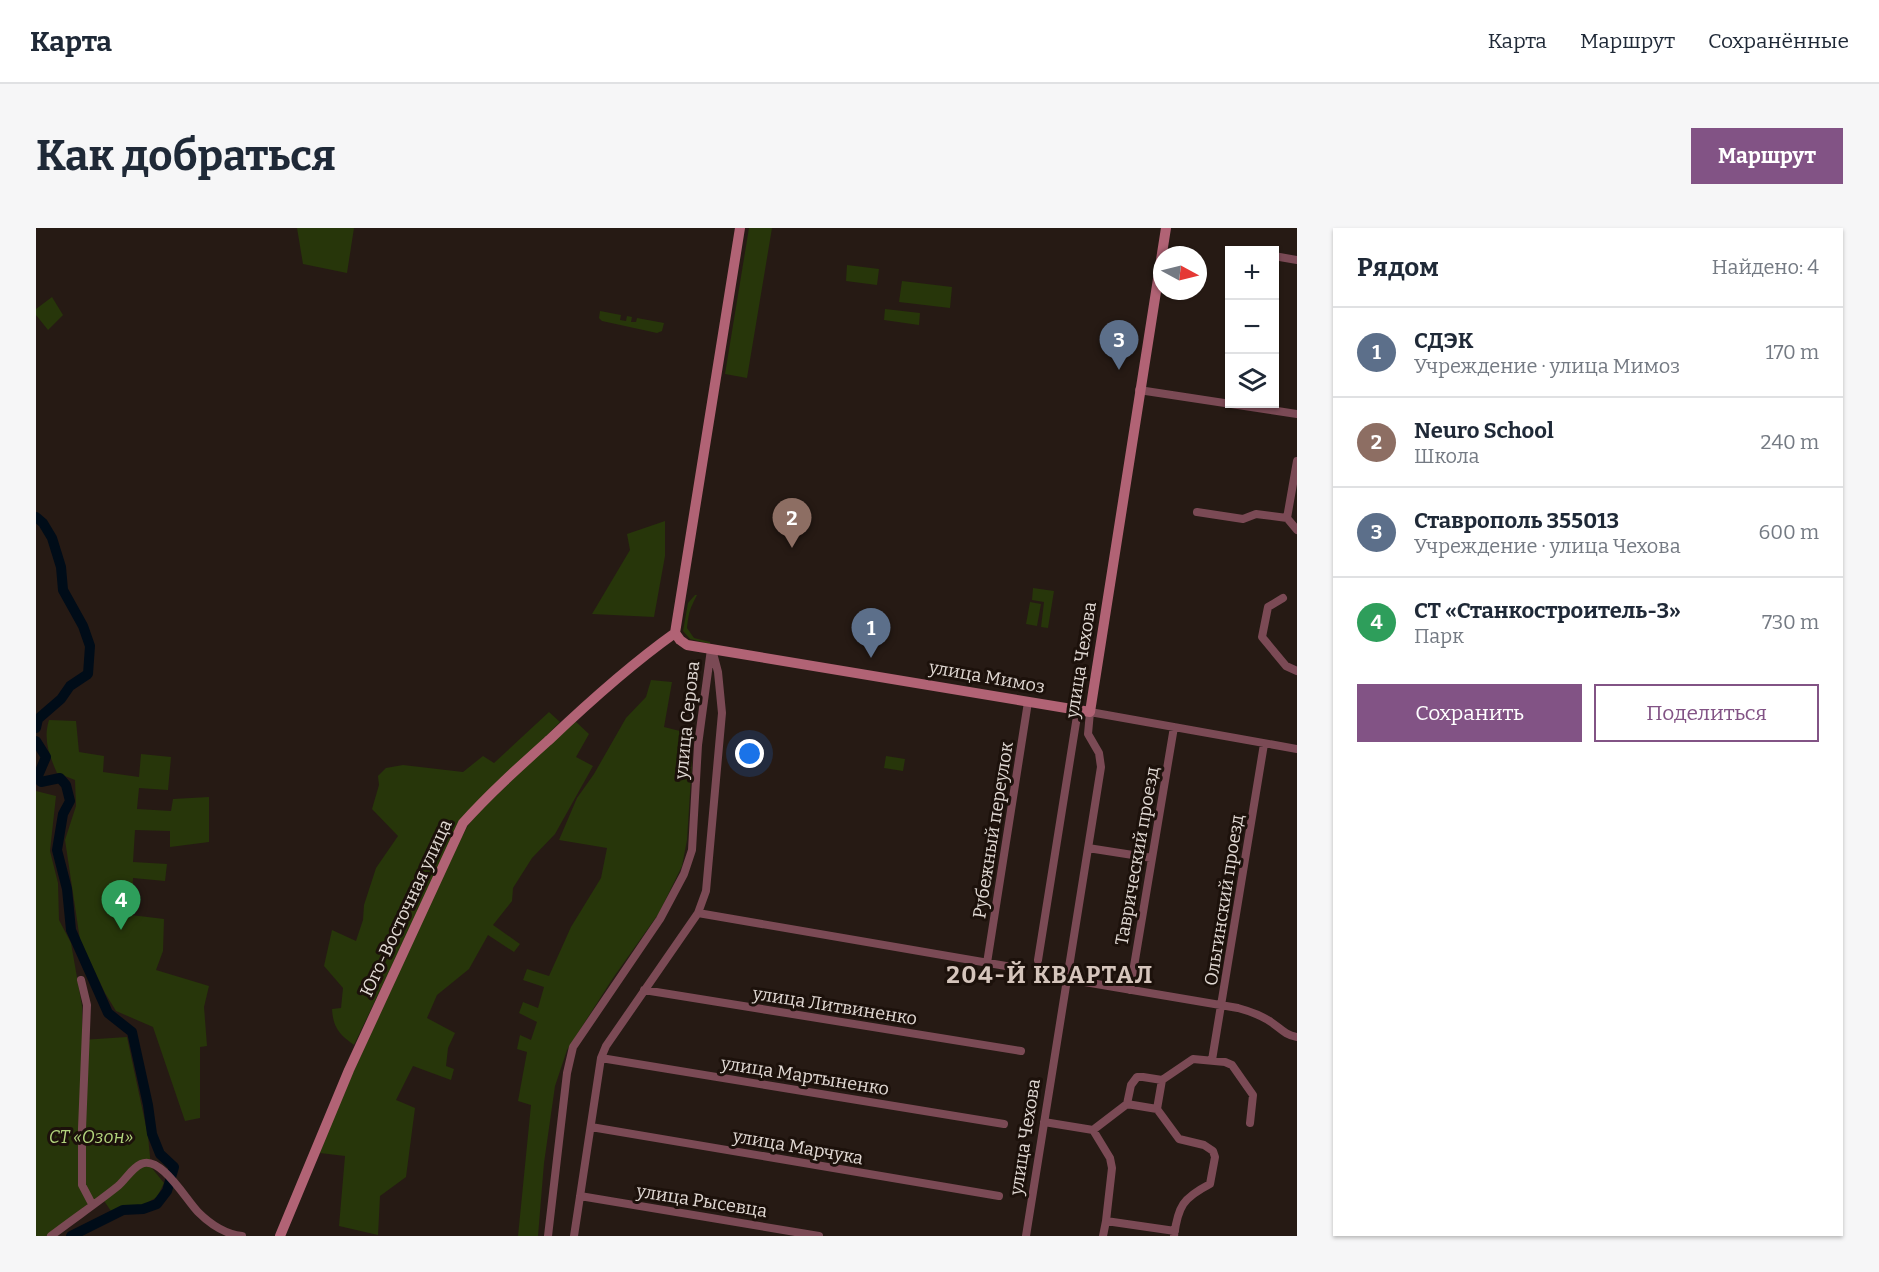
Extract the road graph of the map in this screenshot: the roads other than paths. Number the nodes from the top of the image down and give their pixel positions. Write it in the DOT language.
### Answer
graph roads {
  1 [pos="740,228"];
  2 [pos="1166,228"];
  3 [pos="1279,257"];
  4 [pos="1297,260"];
  5 [pos="1139,390"];
  6 [pos="1297,414"];
  7 [pos="1297,461"];
  8 [pos="1197,512"];
  9 [pos="1287,518"];
  10 [pos="1297,530"];
  11 [pos="1283,598"];
  12 [pos="675,633"];
  13 [pos="711,649"];
  14 [pos="1297,671"];
  15 [pos="1028,702"];
  16 [pos="1078,710"];
  17 [pos="1090,712"];
  18 [pos="1174,727"];
  19 [pos="1264,744"];
  20 [pos="1297,749"];
  21 [pos="1088,848"];
  22 [pos="1152,858"];
  23 [pos="698,913"];
  24 [pos="1038,960"];
  25 [pos="987,963"];
  26 [pos="1006,966"];
  27 [pos="1067,979"];
  28 [pos="81,980"];
  29 [pos="644,990"];
  30 [pos="1130,990"];
  31 [pos="1221,1004"];
  32 [pos="1297,1037"];
  33 [pos="1021,1051"];
  34 [pos="601,1058"];
  35 [pos="1212,1060"];
  36 [pos="1162,1080"];
  37 [pos="1127,1104"];
  38 [pos="1157,1109"];
  39 [pos="1044,1122"];
  40 [pos="1250,1123"];
  41 [pos="1004,1124"];
  42 [pos="591,1127"];
  43 [pos="1093,1130"];
  44 [pos="580,1196"];
  45 [pos="999,1196"];
  46 [pos="92,1204"];
  47 [pos="1106,1221"];
  48 [pos="1174,1234"];
  49 [pos="51,1236"];
  50 [pos="242,1236"];
  51 [pos="280,1236"];
  52 [pos="548,1236"];
  53 [pos="574,1236"];
  54 [pos="819,1236"];
  55 [pos="1026,1236"];
  56 [pos="1103,1236"];
  1 -- 12 [label="street"];
  2 -- 5 [label="street, улица Чехова"];
  3 -- 4 [label="street"];
  5 -- 6 [label="street"];
  5 -- 17 [label="street, улица Чехова"];
  7 -- 9 [label="street"];
  8 -- 9 [label="street"];
  9 -- 10 [label="street"];
  11 -- 14 [label="street"];
  12 -- 13 [label="street, улица Мимоз"];
  12 -- 51 [label="street, Юго-Восточная улица"];
  13 -- 15 [label="street, улица Мимоз"];
  13 -- 23 [label="street, улица Серова"];
  13 -- 52 [label="street, улица Серова"];
  15 -- 16 [label="street, улица Мимоз"];
  15 -- 25 [label="street, Рубежный переулок"];
  16 -- 17 [label="street, улица Мимоз"];
  16 -- 24 [label="street"];
  17 -- 18 [label="street, улица Мимоз"];
  17 -- 21 [label="street, улица Чехова"];
  18 -- 19 [label="street, улица Мимоз"];
  18 -- 22 [label="street, Таврический проезд"];
  19 -- 20 [label="street, улица Мимоз"];
  19 -- 31 [label="street, Ольгинский проезд"];
  21 -- 22 [label="street"];
  21 -- 27 [label="street, улица Чехова"];
  22 -- 30 [label="street, Таврический проезд"];
  23 -- 25 [label="street"];
  23 -- 29 [label="street, улица Серова"];
  25 -- 26 [label="street"];
  27 -- 30 [label="street"];
  27 -- 39 [label="street, улица Чехова"];
  28 -- 46 [label="street"];
  29 -- 33 [label="street, улица Литвиненко"];
  29 -- 34 [label="street, улица Серова"];
  30 -- 31 [label="street"];
  31 -- 32 [label="street"];
  31 -- 35 [label="street, Ольгинский проезд"];
  34 -- 41 [label="street, улица Мартыненко"];
  34 -- 42 [label="street, улица Серова"];
  35 -- 36 [label="street"];
  35 -- 40 [label="street"];
  36 -- 37 [label="street"];
  36 -- 38 [label="street"];
  37 -- 38 [label="street"];
  37 -- 43 [label="street"];
  38 -- 48 [label="street"];
  39 -- 43 [label="street"];
  39 -- 55 [label="street, улица Чехова"];
  42 -- 44 [label="street, улица Серова"];
  42 -- 45 [label="street, улица Марчука"];
  43 -- 47 [label="street"];
  44 -- 53 [label="street, улица Серова"];
  44 -- 54 [label="street, улица Рысевца"];
  46 -- 49 [label="street"];
  46 -- 50 [label="street"];
  47 -- 48 [label="street"];
  47 -- 56 [label="street"];
}
